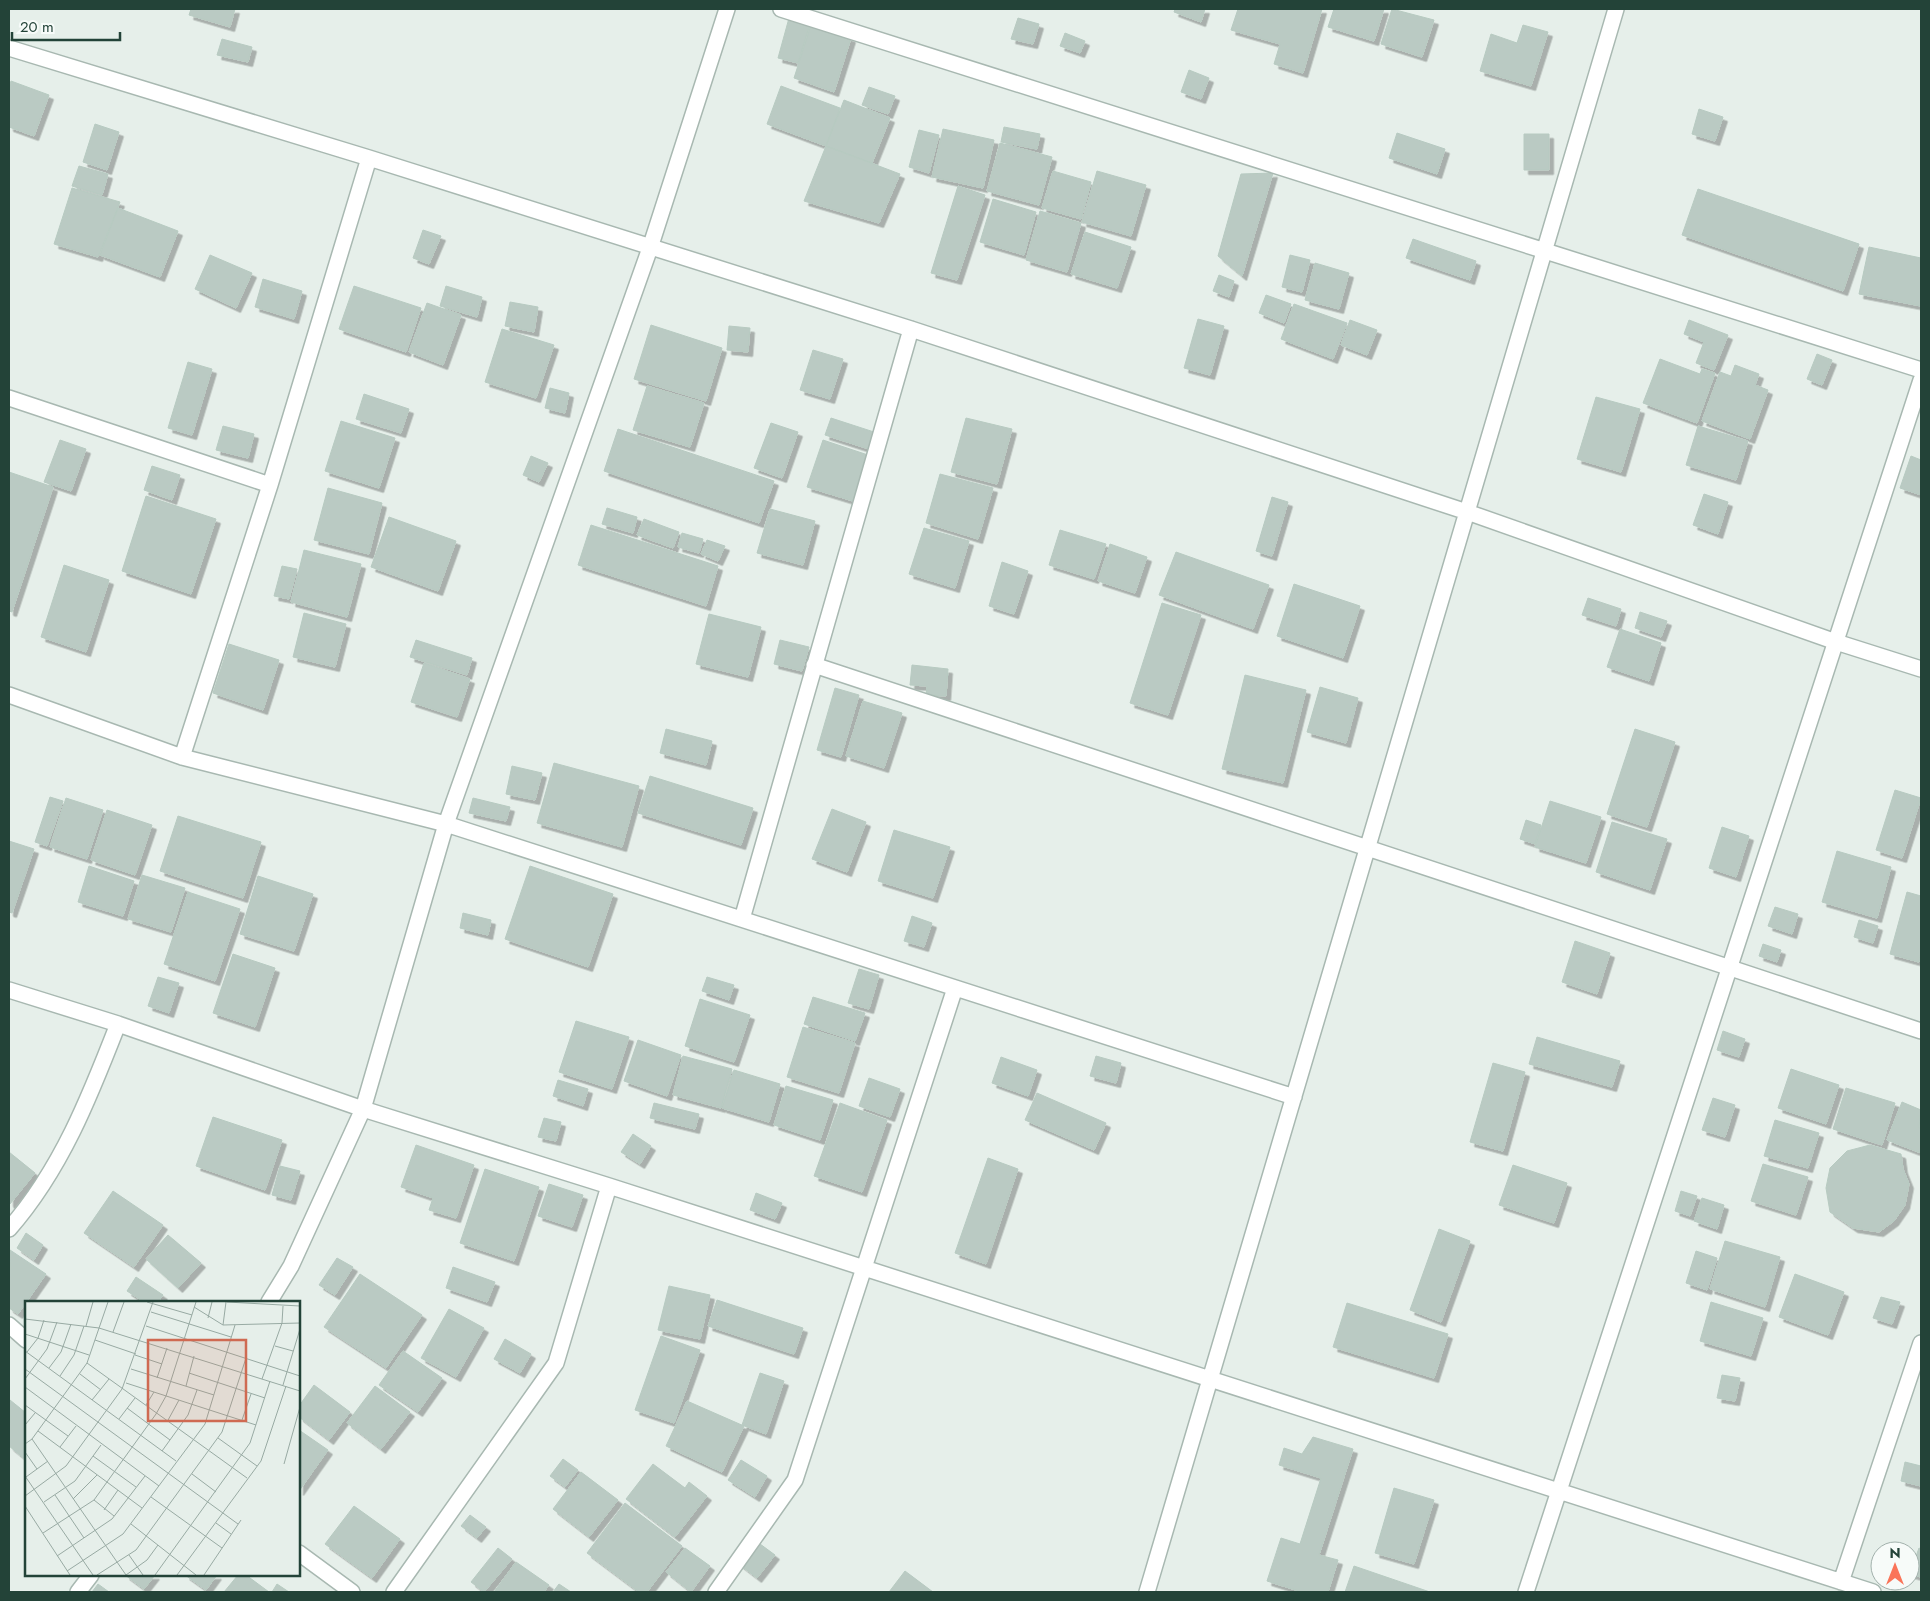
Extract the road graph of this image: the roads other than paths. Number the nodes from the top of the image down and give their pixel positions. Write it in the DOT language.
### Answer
graph roads {
  1 [pos="727,9"];
  2 [pos="781,9"];
  3 [pos="1616,9"];
  4 [pos="9,48"];
  5 [pos="370,158"];
  6 [pos="650,248"];
  7 [pos="1544,251"];
  8 [pos="911,329"];
  9 [pos="1921,370"];
  10 [pos="1921,380"];
  11 [pos="9,398"];
  12 [pos="270,485"];
  13 [pos="1467,512"];
  14 [pos="1836,642"];
  15 [pos="814,665"];
  16 [pos="1921,669"];
  17 [pos="9,695"];
  18 [pos="182,757"];
  19 [pos="446,824"];
  20 [pos="1367,848"];
  21 [pos="742,919"];
  22 [pos="1730,968"];
  23 [pos="955,988"];
  24 [pos="9,990"];
  25 [pos="118,1024"];
  26 [pos="1921,1031"];
  27 [pos="1294,1097"];
  28 [pos="362,1109"];
  29 [pos="610,1186"];
  30 [pos="9,1229"];
  31 [pos="864,1267"];
  32 [pos="270,1301"];
  33 [pos="9,1325"];
  34 [pos="25,1339"];
  35 [pos="1921,1343"];
  36 [pos="1210,1379"];
  37 [pos="1559,1491"];
  38 [pos="300,1554"];
  39 [pos="89,1576"];
  40 [pos="1841,1582"];
  41 [pos="78,1592"];
  42 [pos="352,1592"];
  43 [pos="394,1592"];
  44 [pos="716,1592"];
  45 [pos="1147,1592"];
  46 [pos="1526,1592"];
  47 [pos="1873,1592"];
  1 -- 6 [label="street"];
  2 -- 7 [label="street"];
  3 -- 7 [label="street"];
  4 -- 5 [label="street"];
  5 -- 6 [label="street"];
  5 -- 12 [label="street"];
  6 -- 8 [label="street"];
  6 -- 19 [label="street"];
  7 -- 9 [label="street"];
  7 -- 13 [label="street"];
  8 -- 13 [label="street"];
  8 -- 15 [label="street"];
  10 -- 14 [label="street"];
  11 -- 12 [label="street"];
  12 -- 18 [label="street"];
  13 -- 14 [label="street"];
  13 -- 20 [label="street"];
  14 -- 16 [label="street"];
  14 -- 22 [label="street"];
  15 -- 20 [label="street"];
  15 -- 21 [label="street"];
  17 -- 18 [label="street"];
  18 -- 19 [label="street"];
  19 -- 21 [label="street"];
  19 -- 28 [label="street"];
  20 -- 22 [label="street"];
  20 -- 27 [label="street"];
  21 -- 23 [label="street"];
  22 -- 26 [label="street"];
  22 -- 37 [label="street"];
  23 -- 27 [label="street"];
  23 -- 31 [label="street"];
  24 -- 25 [label="street"];
  25 -- 28 [label="street"];
  25 -- 30 [label="street"];
  27 -- 36 [label="street"];
  28 -- 29 [label="street"];
  28 -- 32 [label="street"];
  29 -- 31 [label="street"];
  29 -- 43 [label="street"];
  31 -- 36 [label="street"];
  31 -- 44 [label="street"];
  33 -- 34 [label="street"];
  35 -- 40 [label="street"];
  36 -- 37 [label="street"];
  36 -- 45 [label="street"];
  37 -- 40 [label="street"];
  37 -- 46 [label="street"];
  38 -- 42 [label="street"];
  39 -- 41 [label="street"];
  40 -- 47 [label="street"];
}
